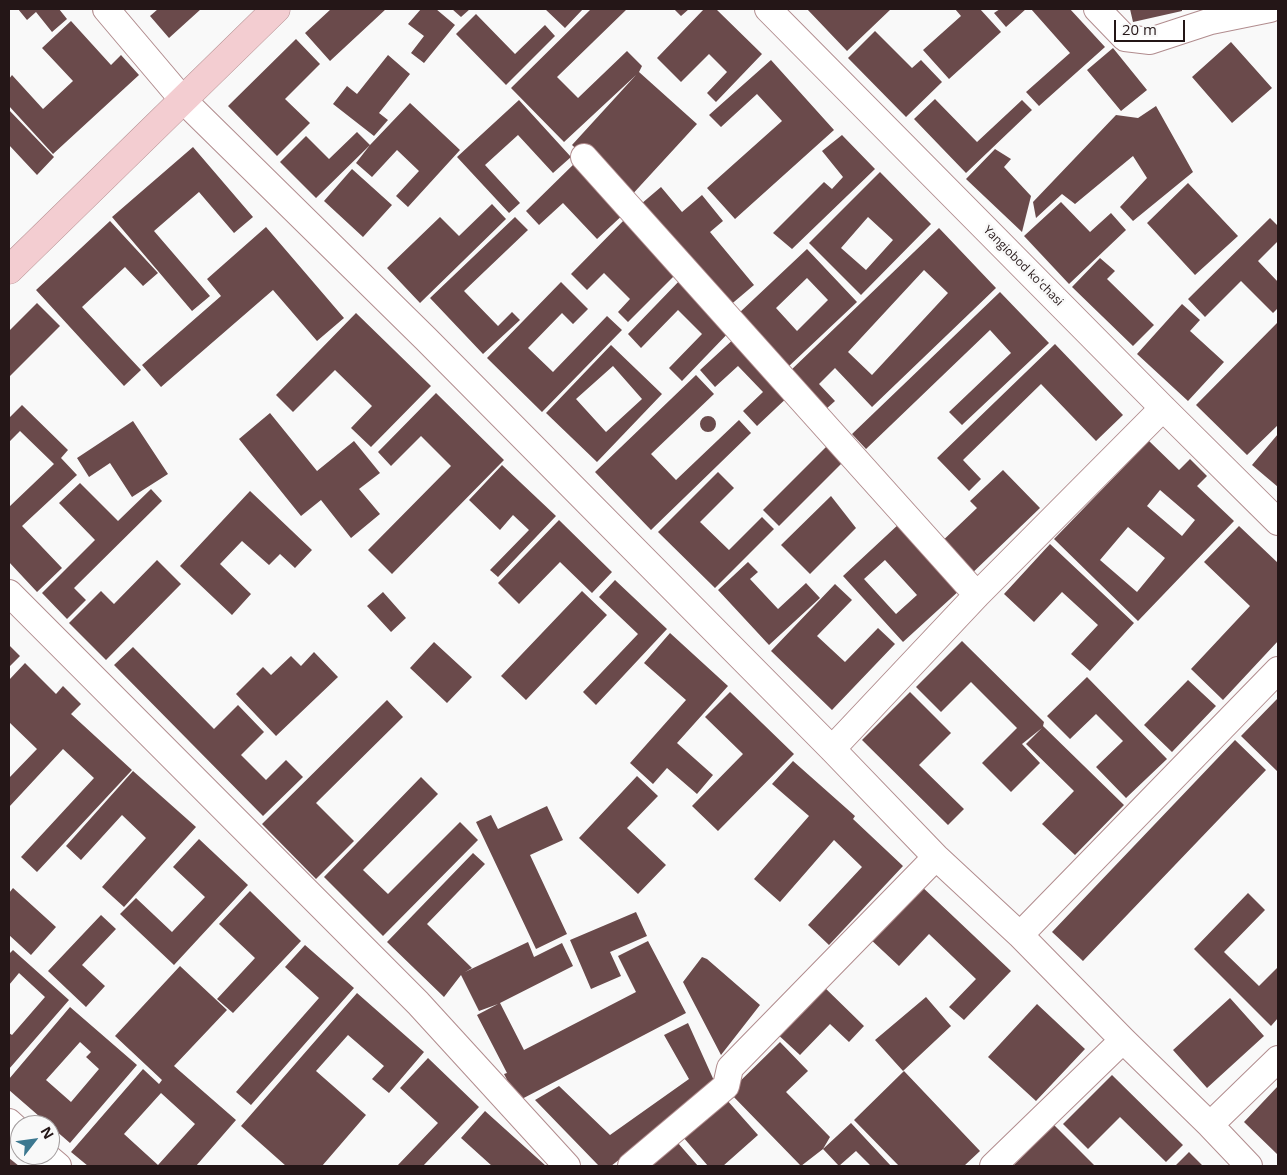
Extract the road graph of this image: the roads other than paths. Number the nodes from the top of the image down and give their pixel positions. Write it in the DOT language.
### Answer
graph roads {
  1 [pos="106,9"];
  2 [pos="276,9"];
  3 [pos="768,9"];
  4 [pos="1097,9"];
  5 [pos="1270,9"];
  6 [pos="1209,15"];
  7 [pos="183,100"];
  8 [pos="584,157"];
  9 [pos="9,270"];
  10 [pos="1163,408"];
  11 [pos="1278,522"];
  12 [pos="9,593"];
  13 [pos="977,594"];
  14 [pos="1278,670"];
  15 [pos="832,749"];
  16 [pos="936,858"];
  17 [pos="1020,935"];
  18 [pos="1123,1040"];
  19 [pos="1278,1060"];
  20 [pos="1210,1125"];
  21 [pos="567,1166"];
  22 [pos="631,1166"];
  23 [pos="993,1166"];
  24 [pos="1249,1166"];
  1 -- 7 [label="street"];
  2 -- 7 [label="main road"];
  3 -- 10 [label="street, Yangiobod ko'chasi"];
  4 -- 6 [label="street"];
  5 -- 6 [label="street"];
  7 -- 9 [label="main road"];
  7 -- 15 [label="street"];
  8 -- 13 [label="street"];
  10 -- 11 [label="street, Yangiobod ko'chasi"];
  10 -- 13 [label="street"];
  12 -- 21 [label="street"];
  13 -- 15 [label="street"];
  14 -- 17 [label="street"];
  15 -- 16 [label="street"];
  16 -- 17 [label="street"];
  16 -- 22 [label="street"];
  17 -- 18 [label="street"];
  18 -- 20 [label="street"];
  18 -- 23 [label="street"];
  19 -- 20 [label="street"];
  20 -- 24 [label="street"];
}
